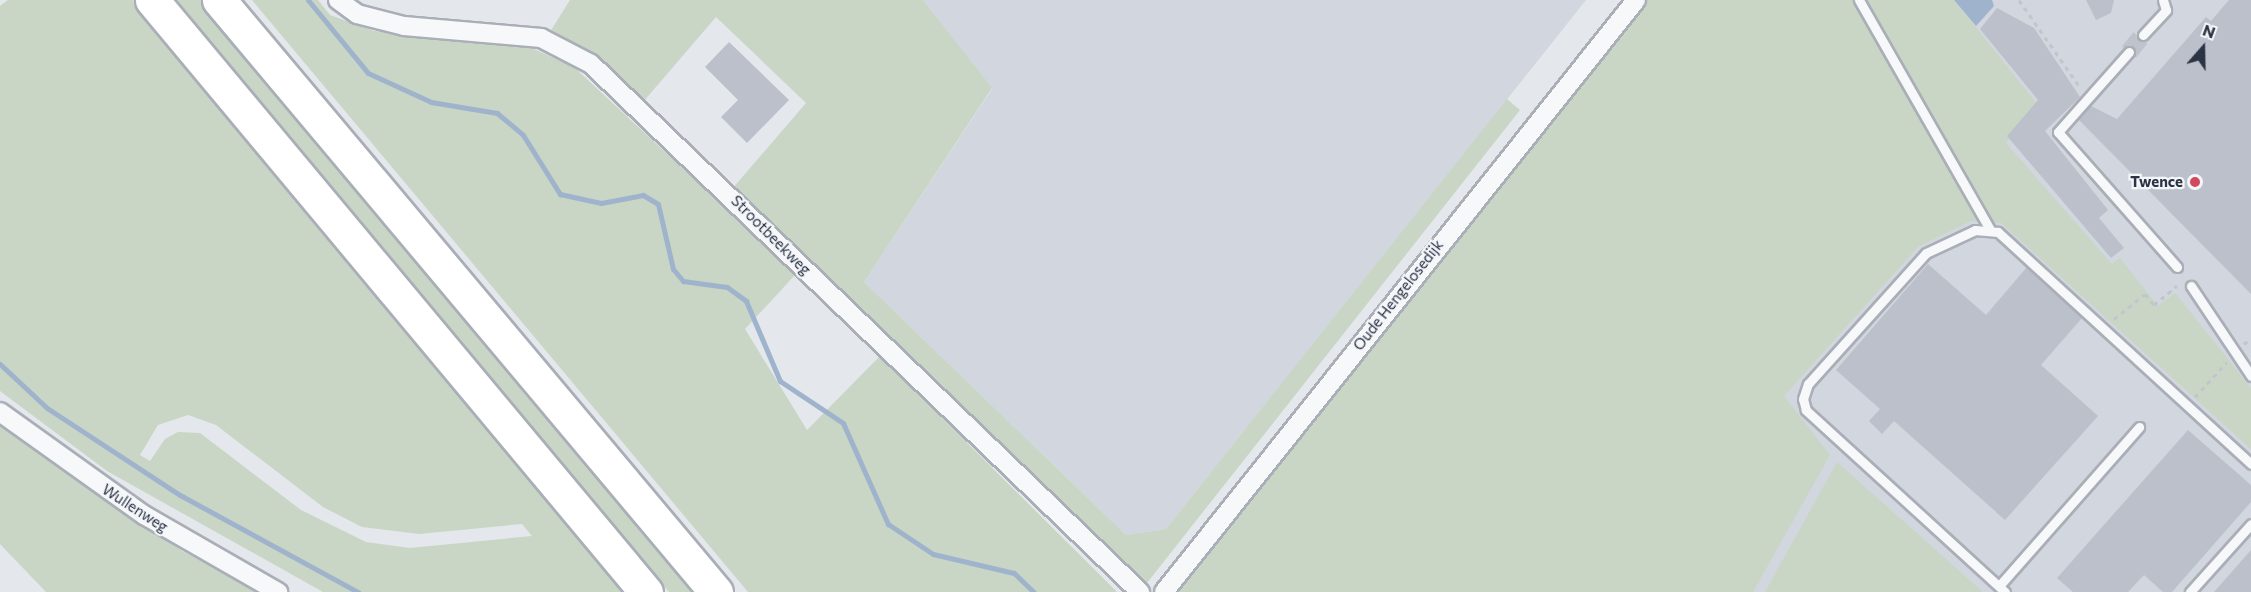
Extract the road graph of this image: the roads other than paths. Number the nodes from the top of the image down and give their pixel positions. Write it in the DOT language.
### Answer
graph roads {
  1 [pos="152,0"];
  2 [pos="219,0"];
  3 [pos="338,0"];
  4 [pos="1636,0"];
  5 [pos="1859,0"];
  6 [pos="2163,0"];
  7 [pos="2143,35"];
  8 [pos="2129,52"];
  9 [pos="1990,230"];
  10 [pos="2177,267"];
  11 [pos="2187,284"];
  12 [pos="2251,376"];
  13 [pos="0,412"];
  14 [pos="2139,427"];
  15 [pos="2251,464"];
  16 [pos="2251,524"];
  17 [pos="2002,589"];
  18 [pos="278,592"];
  19 [pos="646,592"];
  20 [pos="716,592"];
  21 [pos="1140,592"];
  22 [pos="1164,592"];
  23 [pos="2190,592"];
  1 -- 19 [label="highway"];
  2 -- 20 [label="highway"];
  3 -- 21 [label="street, Strootbeekweg"];
  4 -- 22 [label="street, Oude Hengelosedijk"];
  5 -- 9 [label="lane"];
  6 -- 7 [label="lane"];
  8 -- 10 [label="lane"];
  9 -- 15 [label="lane"];
  9 -- 17 [label="lane"];
  11 -- 12 [label="lane"];
  13 -- 18 [label="street, Wullenweg"];
  14 -- 17 [label="lane"];
  16 -- 23 [label="lane"];
}
